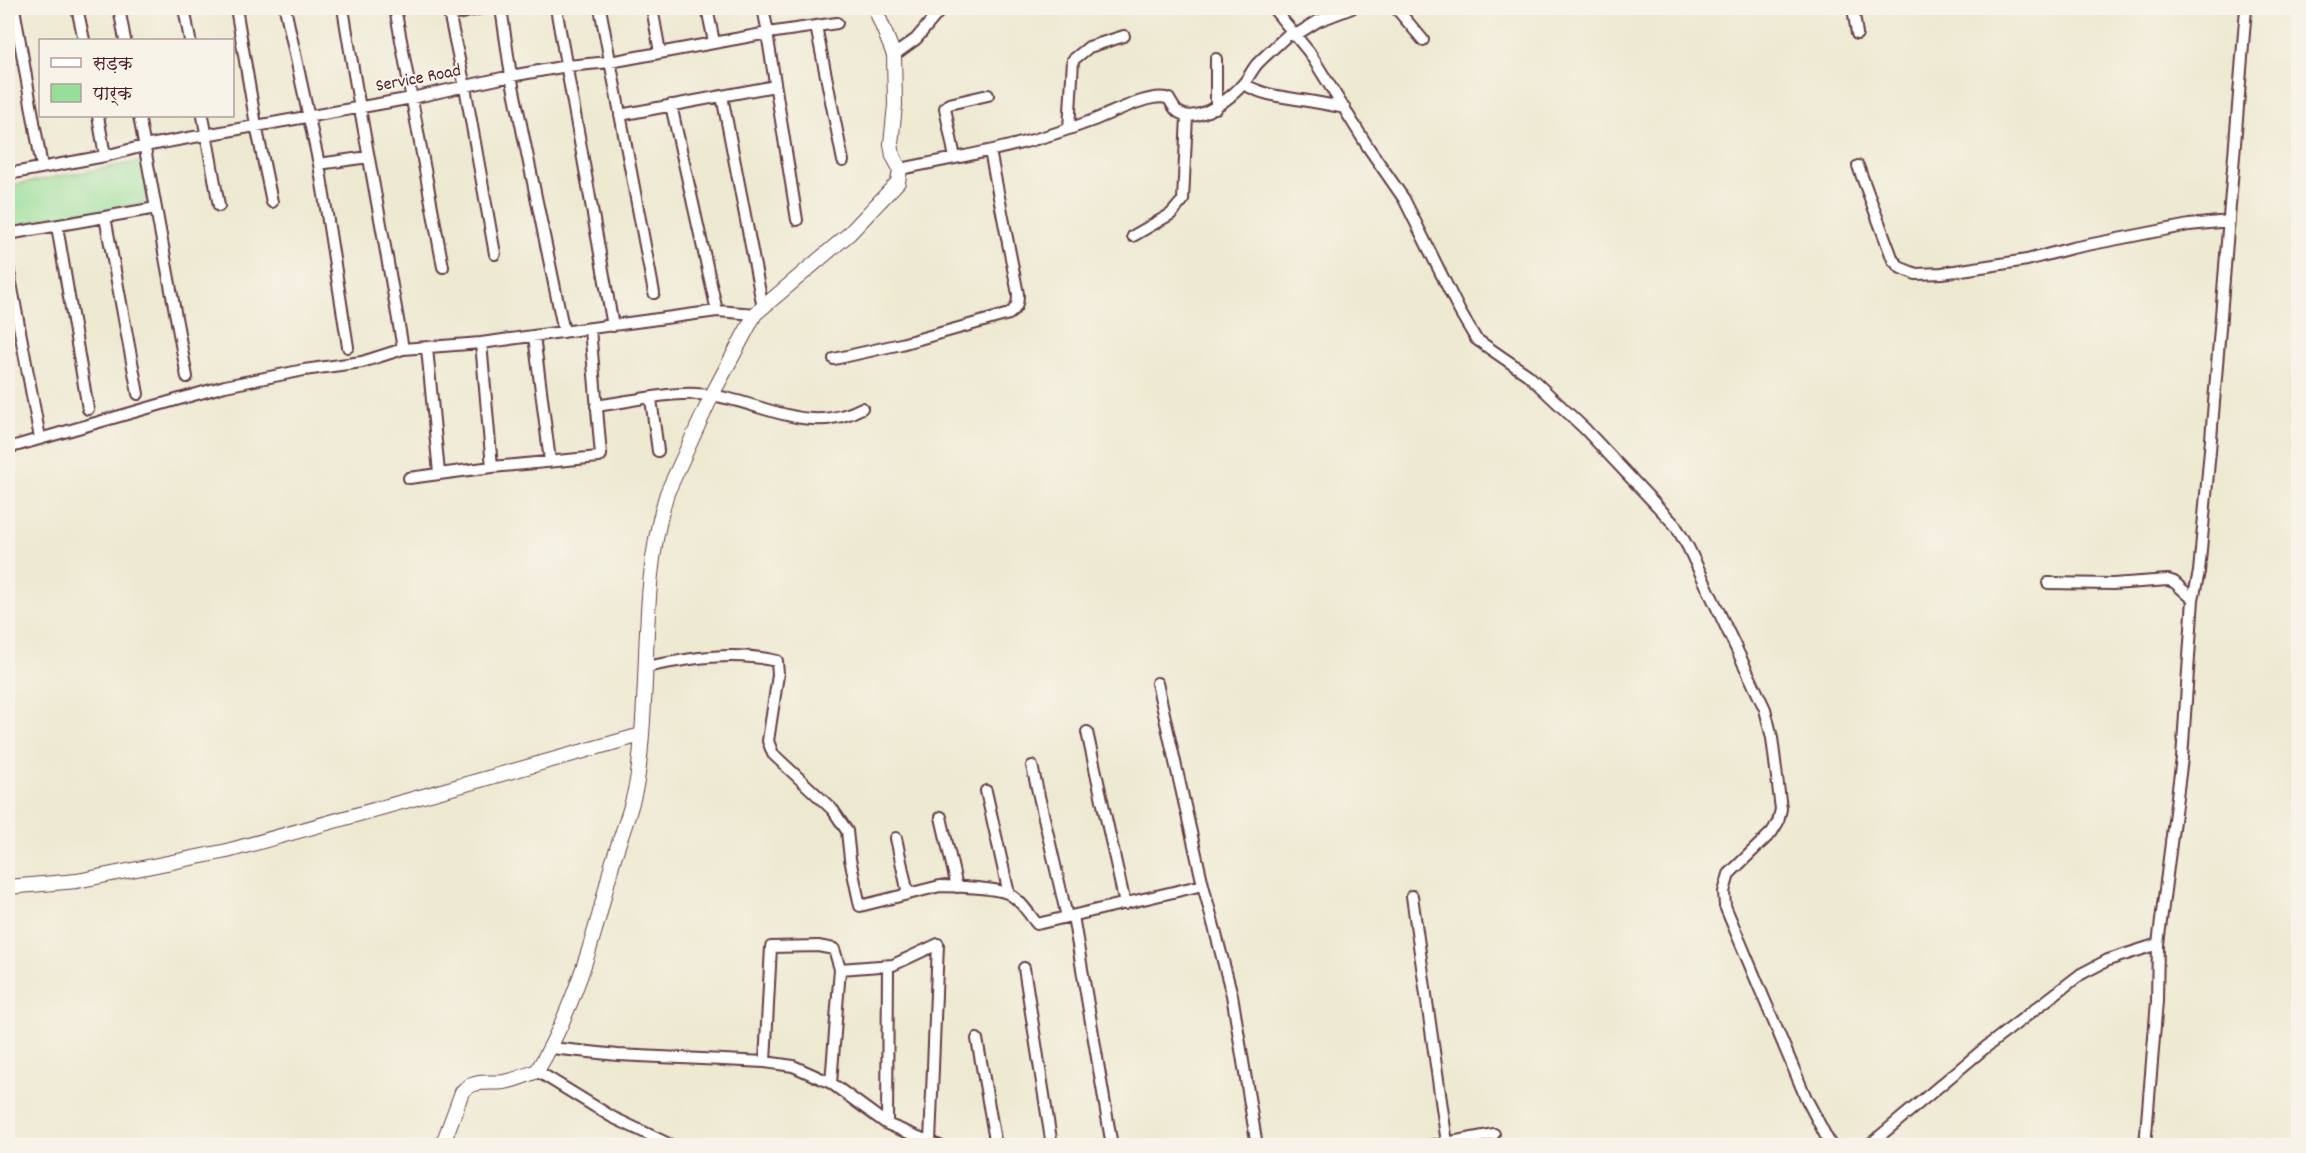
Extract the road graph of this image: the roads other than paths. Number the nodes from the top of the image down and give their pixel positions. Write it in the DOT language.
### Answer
graph roads {
  1 [pos="14,8"];
  2 [pos="77,8"];
  3 [pos="118,8"];
  4 [pos="184,8"];
  5 [pos="236,8"];
  6 [pos="285,8"];
  7 [pos="343,8"];
  8 [pos="395,8"];
  9 [pos="483,8"];
  10 [pos="501,8"];
  11 [pos="556,8"];
  12 [pos="600,8"];
  13 [pos="652,8"];
  14 [pos="707,8"];
  15 [pos="763,8"];
  16 [pos="875,8"];
  17 [pos="942,8"];
  18 [pos="1273,8"];
  19 [pos="1352,8"];
  20 [pos="1396,8"];
  21 [pos="1853,8"];
  22 [pos="2246,8"];
  23 [pos="448,12"];
  24 [pos="837,23"];
  25 [pos="816,26"];
  26 [pos="767,33"];
  27 [pos="1293,34"];
  28 [pos="1857,34"];
  29 [pos="1124,36"];
  30 [pos="84,39"];
  31 [pos="125,39"];
  32 [pos="190,39"];
  33 [pos="1423,40"];
  34 [pos="714,42"];
  35 [pos="660,52"];
  36 [pos="894,55"];
  37 [pos="1216,59"];
  38 [pos="610,62"];
  39 [pos="567,66"];
  40 [pos="511,76"];
  41 [pos="1243,84"];
  42 [pos="775,86"];
  43 [pos="465,87"];
  44 [pos="988,95"];
  45 [pos="722,96"];
  46 [pos="412,98"];
  47 [pos="671,105"];
  48 [pos="359,107"];
  49 [pos="1216,108"];
  50 [pos="1345,108"];
  51 [pos="620,115"];
  52 [pos="309,116"];
  53 [pos="1187,116"];
  54 [pos="98,117"];
  55 [pos="139,117"];
  56 [pos="203,117"];
  57 [pos="256,125"];
  58 [pos="1069,129"];
  59 [pos="207,135"];
  60 [pos="144,146"];
  61 [pos="990,152"];
  62 [pos="105,156"];
  63 [pos="368,157"];
  64 [pos="955,158"];
  65 [pos="843,161"];
  66 [pos="319,164"];
  67 [pos="1858,166"];
  68 [pos="42,167"];
  69 [pos="900,169"];
  70 [pos="8,174"];
  71 [pos="272,202"];
  72 [pos="219,206"];
  73 [pos="156,208"];
  74 [pos="105,217"];
  75 [pos="797,220"];
  76 [pos="2229,222"];
  77 [pos="57,226"];
  78 [pos="8,234"];
  79 [pos="1133,236"];
  80 [pos="495,254"];
  81 [pos="8,267"];
  82 [pos="443,267"];
  83 [pos="654,293"];
  84 [pos="717,311"];
  85 [pos="759,311"];
  86 [pos="614,326"];
  87 [pos="590,329"];
  88 [pos="564,332"];
  89 [pos="534,336"];
  90 [pos="481,343"];
  91 [pos="348,347"];
  92 [pos="427,348"];
  93 [pos="403,350"];
  94 [pos="834,359"];
  95 [pos="187,377"];
  96 [pos="138,394"];
  97 [pos="712,395"];
  98 [pos="651,399"];
  99 [pos="596,406"];
  100 [pos="862,408"];
  101 [pos="88,409"];
  102 [pos="40,438"];
  103 [pos="8,448"];
  104 [pos="658,451"];
  105 [pos="550,461"];
  106 [pos="492,467"];
  107 [pos="439,473"];
  108 [pos="409,478"];
  109 [pos="2048,583"];
  110 [pos="2193,599"];
  111 [pos="646,668"];
  112 [pos="1157,683"];
  113 [pos="1087,732"];
  114 [pos="641,735"];
  115 [pos="1032,766"];
  116 [pos="986,791"];
  117 [pos="941,817"];
  118 [pos="896,838"];
  119 [pos="1203,885"];
  120 [pos="8,887"];
  121 [pos="957,887"];
  122 [pos="909,894"];
  123 [pos="1009,894"];
  124 [pos="1412,896"];
  125 [pos="1125,904"];
  126 [pos="1070,917"];
  127 [pos="2158,944"];
  128 [pos="888,966"];
  129 [pos="1024,968"];
  130 [pos="840,969"];
  131 [pos="977,1039"];
  132 [pos="551,1048"];
  133 [pos="765,1062"];
  134 [pos="537,1071"];
  135 [pos="831,1083"];
  136 [pos="887,1124"];
  137 [pos="1494,1134"];
  138 [pos="1447,1143"];
  139 [pos="935,1144"];
  140 [pos="442,1146"];
  141 [pos="673,1146"];
  142 [pos="996,1146"];
  143 [pos="1052,1146"];
  144 [pos="1112,1146"];
  145 [pos="1257,1146"];
  146 [pos="1430,1146"];
  147 [pos="1831,1146"];
  148 [pos="1868,1146"];
  149 [pos="2145,1146"];
  1 -- 68 [label="street"];
  2 -- 30 [label="street"];
  3 -- 31 [label="street"];
  4 -- 32 [label="street"];
  5 -- 57 [label="street"];
  6 -- 52 [label="street"];
  7 -- 48 [label="street"];
  8 -- 46 [label="street"];
  9 -- 23 [label="street"];
  10 -- 40 [label="street"];
  11 -- 39 [label="street"];
  12 -- 38 [label="street"];
  13 -- 35 [label="street"];
  14 -- 34 [label="street"];
  15 -- 26 [label="street"];
  16 -- 36 [label="street"];
  17 -- 36 [label="street"];
  18 -- 27 [label="street"];
  19 -- 27 [label="street"];
  20 -- 33 [label="street"];
  21 -- 28 [label="street"];
  22 -- 76 [label="street"];
  23 -- 43 [label="street"];
  24 -- 25 [label="street, Service Road"];
  25 -- 26 [label="street, Service Road"];
  25 -- 65 [label="street"];
  26 -- 34 [label="street, Service Road"];
  26 -- 42 [label="street"];
  27 -- 41 [label="street"];
  27 -- 50 [label="street"];
  29 -- 58 [label="street"];
  34 -- 35 [label="street, Service Road"];
  35 -- 38 [label="street, Service Road"];
  36 -- 69 [label="street"];
  37 -- 49 [label="street"];
  38 -- 39 [label="street, Service Road"];
  38 -- 51 [label="street"];
  39 -- 40 [label="street, Service Road"];
  39 -- 86 [label="street"];
  40 -- 43 [label="street, Service Road"];
  40 -- 88 [label="street"];
  41 -- 49 [label="street"];
  41 -- 50 [label="street"];
  42 -- 45 [label="street"];
  42 -- 75 [label="street"];
  43 -- 46 [label="street, Service Road"];
  43 -- 80 [label="street"];
  44 -- 64 [label="street"];
  45 -- 47 [label="street"];
  45 -- 85 [label="street"];
  46 -- 48 [label="street, Service Road"];
  46 -- 82 [label="street"];
  47 -- 51 [label="street"];
  47 -- 84 [label="street"];
  48 -- 52 [label="street, Service Road"];
  48 -- 63 [label="street"];
  49 -- 53 [label="street"];
  50 -- 147 [label="street"];
  51 -- 83 [label="street"];
  52 -- 57 [label="street, Service Road"];
  52 -- 66 [label="street"];
  53 -- 58 [label="street"];
  53 -- 79 [label="street"];
  54 -- 62 [label="street"];
  55 -- 60 [label="street"];
  56 -- 59 [label="street"];
  57 -- 59 [label="street, Service Road"];
  57 -- 71 [label="street"];
  58 -- 61 [label="street"];
  59 -- 60 [label="street, Service Road"];
  59 -- 72 [label="street"];
  60 -- 62 [label="street, Service Road"];
  60 -- 73 [label="street"];
  61 -- 64 [label="street"];
  61 -- 94 [label="street"];
  62 -- 68 [label="street, Service Road"];
  63 -- 66 [label="street"];
  63 -- 93 [label="street"];
  64 -- 69 [label="street"];
  66 -- 91 [label="street"];
  67 -- 76 [label="street"];
  68 -- 70 [label="street, Service Road"];
  69 -- 85 [label="street"];
  73 -- 74 [label="street"];
  73 -- 95 [label="street"];
  74 -- 77 [label="street"];
  74 -- 96 [label="street"];
  76 -- 110 [label="street"];
  77 -- 78 [label="street"];
  77 -- 101 [label="street"];
  81 -- 102 [label="street"];
  84 -- 85 [label="street"];
  84 -- 86 [label="street"];
  85 -- 97 [label="street"];
  86 -- 87 [label="street"];
  87 -- 88 [label="street"];
  87 -- 99 [label="street"];
  88 -- 89 [label="street"];
  89 -- 90 [label="street"];
  89 -- 105 [label="street"];
  90 -- 92 [label="street"];
  90 -- 106 [label="street"];
  92 -- 93 [label="street"];
  92 -- 107 [label="street"];
  93 -- 102 [label="street"];
  97 -- 98 [label="street"];
  97 -- 100 [label="street"];
  97 -- 111 [label="street"];
  98 -- 99 [label="street"];
  98 -- 104 [label="street"];
  99 -- 105 [label="street"];
  102 -- 103 [label="street"];
  105 -- 106 [label="street"];
  106 -- 107 [label="street"];
  107 -- 108 [label="street"];
  109 -- 110 [label="street"];
  110 -- 127 [label="street"];
  111 -- 114 [label="street"];
  111 -- 122 [label="street"];
  112 -- 119 [label="street"];
  113 -- 125 [label="street"];
  114 -- 120 [label="street"];
  114 -- 132 [label="street"];
  115 -- 126 [label="street"];
  116 -- 123 [label="street"];
  117 -- 121 [label="street"];
  118 -- 122 [label="street"];
  119 -- 125 [label="street"];
  119 -- 145 [label="street"];
  121 -- 122 [label="street"];
  121 -- 123 [label="street"];
  123 -- 126 [label="street"];
  124 -- 138 [label="street"];
  125 -- 126 [label="street"];
  126 -- 144 [label="street"];
  127 -- 148 [label="street"];
  127 -- 149 [label="street"];
  128 -- 130 [label="street"];
  128 -- 136 [label="street"];
  128 -- 139 [label="street"];
  129 -- 143 [label="street"];
  130 -- 133 [label="street"];
  130 -- 135 [label="street"];
  131 -- 142 [label="street"];
  132 -- 133 [label="street"];
  132 -- 134 [label="street"];
  133 -- 135 [label="street"];
  134 -- 140 [label="street"];
  134 -- 141 [label="street"];
  135 -- 136 [label="street"];
  136 -- 139 [label="street"];
  137 -- 138 [label="street"];
  138 -- 146 [label="street"];
}
